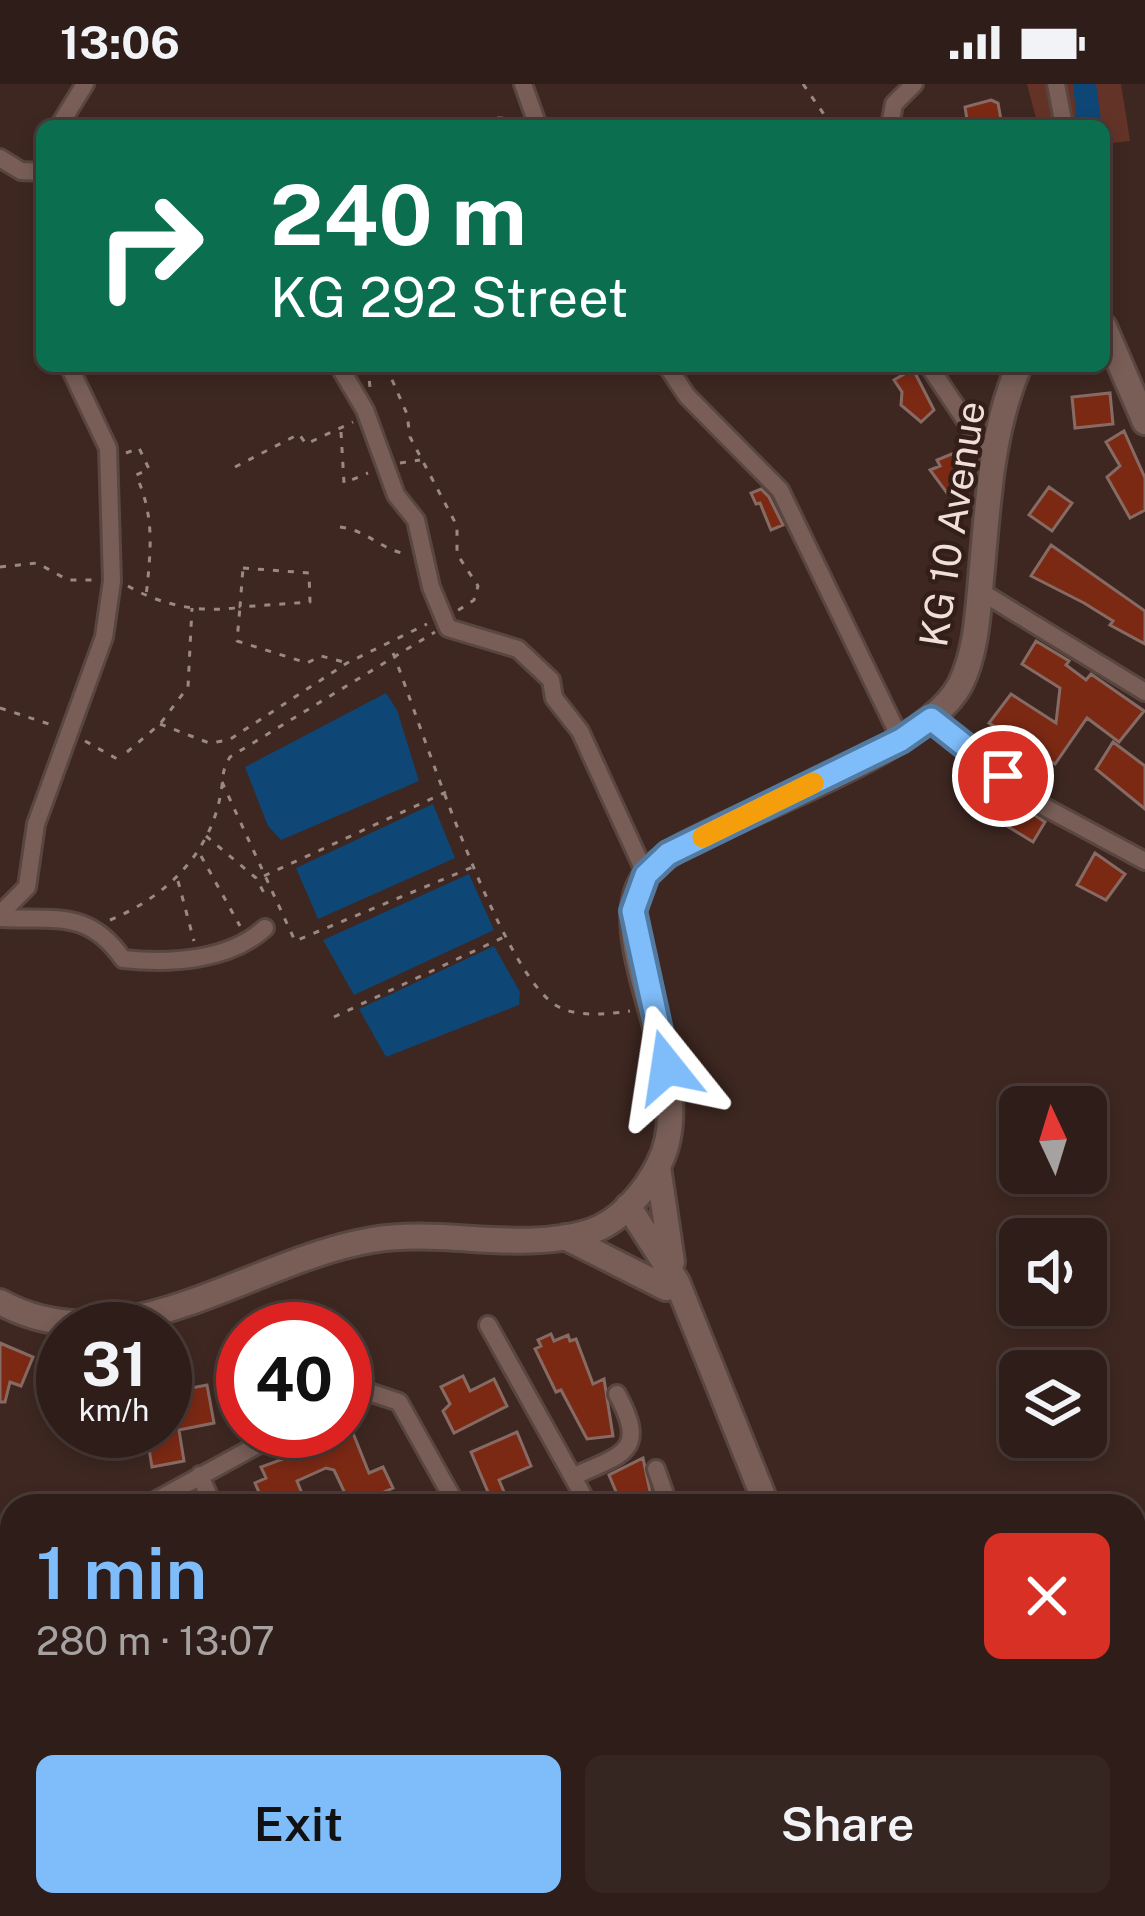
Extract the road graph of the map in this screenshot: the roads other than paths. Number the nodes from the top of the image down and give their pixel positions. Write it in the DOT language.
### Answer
graph roads {
  1 [pos="85,84"];
  2 [pos="524,84"];
  3 [pos="914,84"];
  4 [pos="1056,84"];
  5 [pos="63,120"];
  6 [pos="537,120"];
  7 [pos="891,120"];
  8 [pos="1063,120"];
  9 [pos="0,158"];
  10 [pos="36,172"];
  11 [pos="1110,341"];
  12 [pos="72,372"];
  13 [pos="343,372"];
  14 [pos="671,372"];
  15 [pos="933,372"];
  16 [pos="1016,372"];
  17 [pos="1145,422"];
  18 [pos="992,460"];
  19 [pos="980,591"];
  20 [pos="1145,692"];
  21 [pos="931,719"];
  22 [pos="901,740"];
  23 [pos="1145,860"];
  24 [pos="646,875"];
  25 [pos="0,916"];
  26 [pos="259,934"];
  27 [pos="658,1167"];
  28 [pos="622,1212"];
  29 [pos="562,1236"];
  30 [pos="671,1285"];
  31 [pos="0,1302"];
  32 [pos="488,1325"];
  33 [pos="372,1393"];
  34 [pos="617,1394"];
  35 [pos="231,1458"];
  36 [pos="656,1469"];
  37 [pos="200,1474"];
  38 [pos="574,1477"];
  39 [pos="166,1494"];
  40 [pos="208,1494"];
  41 [pos="450,1494"];
  42 [pos="583,1494"];
  43 [pos="665,1494"];
  44 [pos="762,1494"];
  1 -- 5 [label="street"];
  2 -- 6 [label="street"];
  3 -- 7 [label="street"];
  4 -- 8 [label="street"];
  9 -- 10 [label="street"];
  11 -- 17 [label="street"];
  12 -- 25 [label="street"];
  13 -- 24 [label="street"];
  14 -- 22 [label="street"];
  15 -- 18 [label="street"];
  16 -- 18 [label="street, KG 10 Avenue"];
  18 -- 19 [label="street, KG 10 Avenue"];
  19 -- 20 [label="street"];
  19 -- 21 [label="street, KG 10 Avenue"];
  21 -- 22 [label="street, KG 10 Avenue"];
  21 -- 23 [label="street"];
  22 -- 24 [label="street, KG 10 Avenue"];
  24 -- 27 [label="street"];
  25 -- 26 [label="street"];
  27 -- 28 [label="street"];
  27 -- 30 [label="street"];
  28 -- 29 [label="street"];
  28 -- 30 [label="street"];
  29 -- 30 [label="street"];
  29 -- 31 [label="street"];
  30 -- 44 [label="street"];
  32 -- 38 [label="street"];
  33 -- 41 [label="street"];
  34 -- 38 [label="street"];
  35 -- 37 [label="street"];
  36 -- 43 [label="street"];
  37 -- 39 [label="street"];
  37 -- 40 [label="street"];
  38 -- 42 [label="street"];
}
